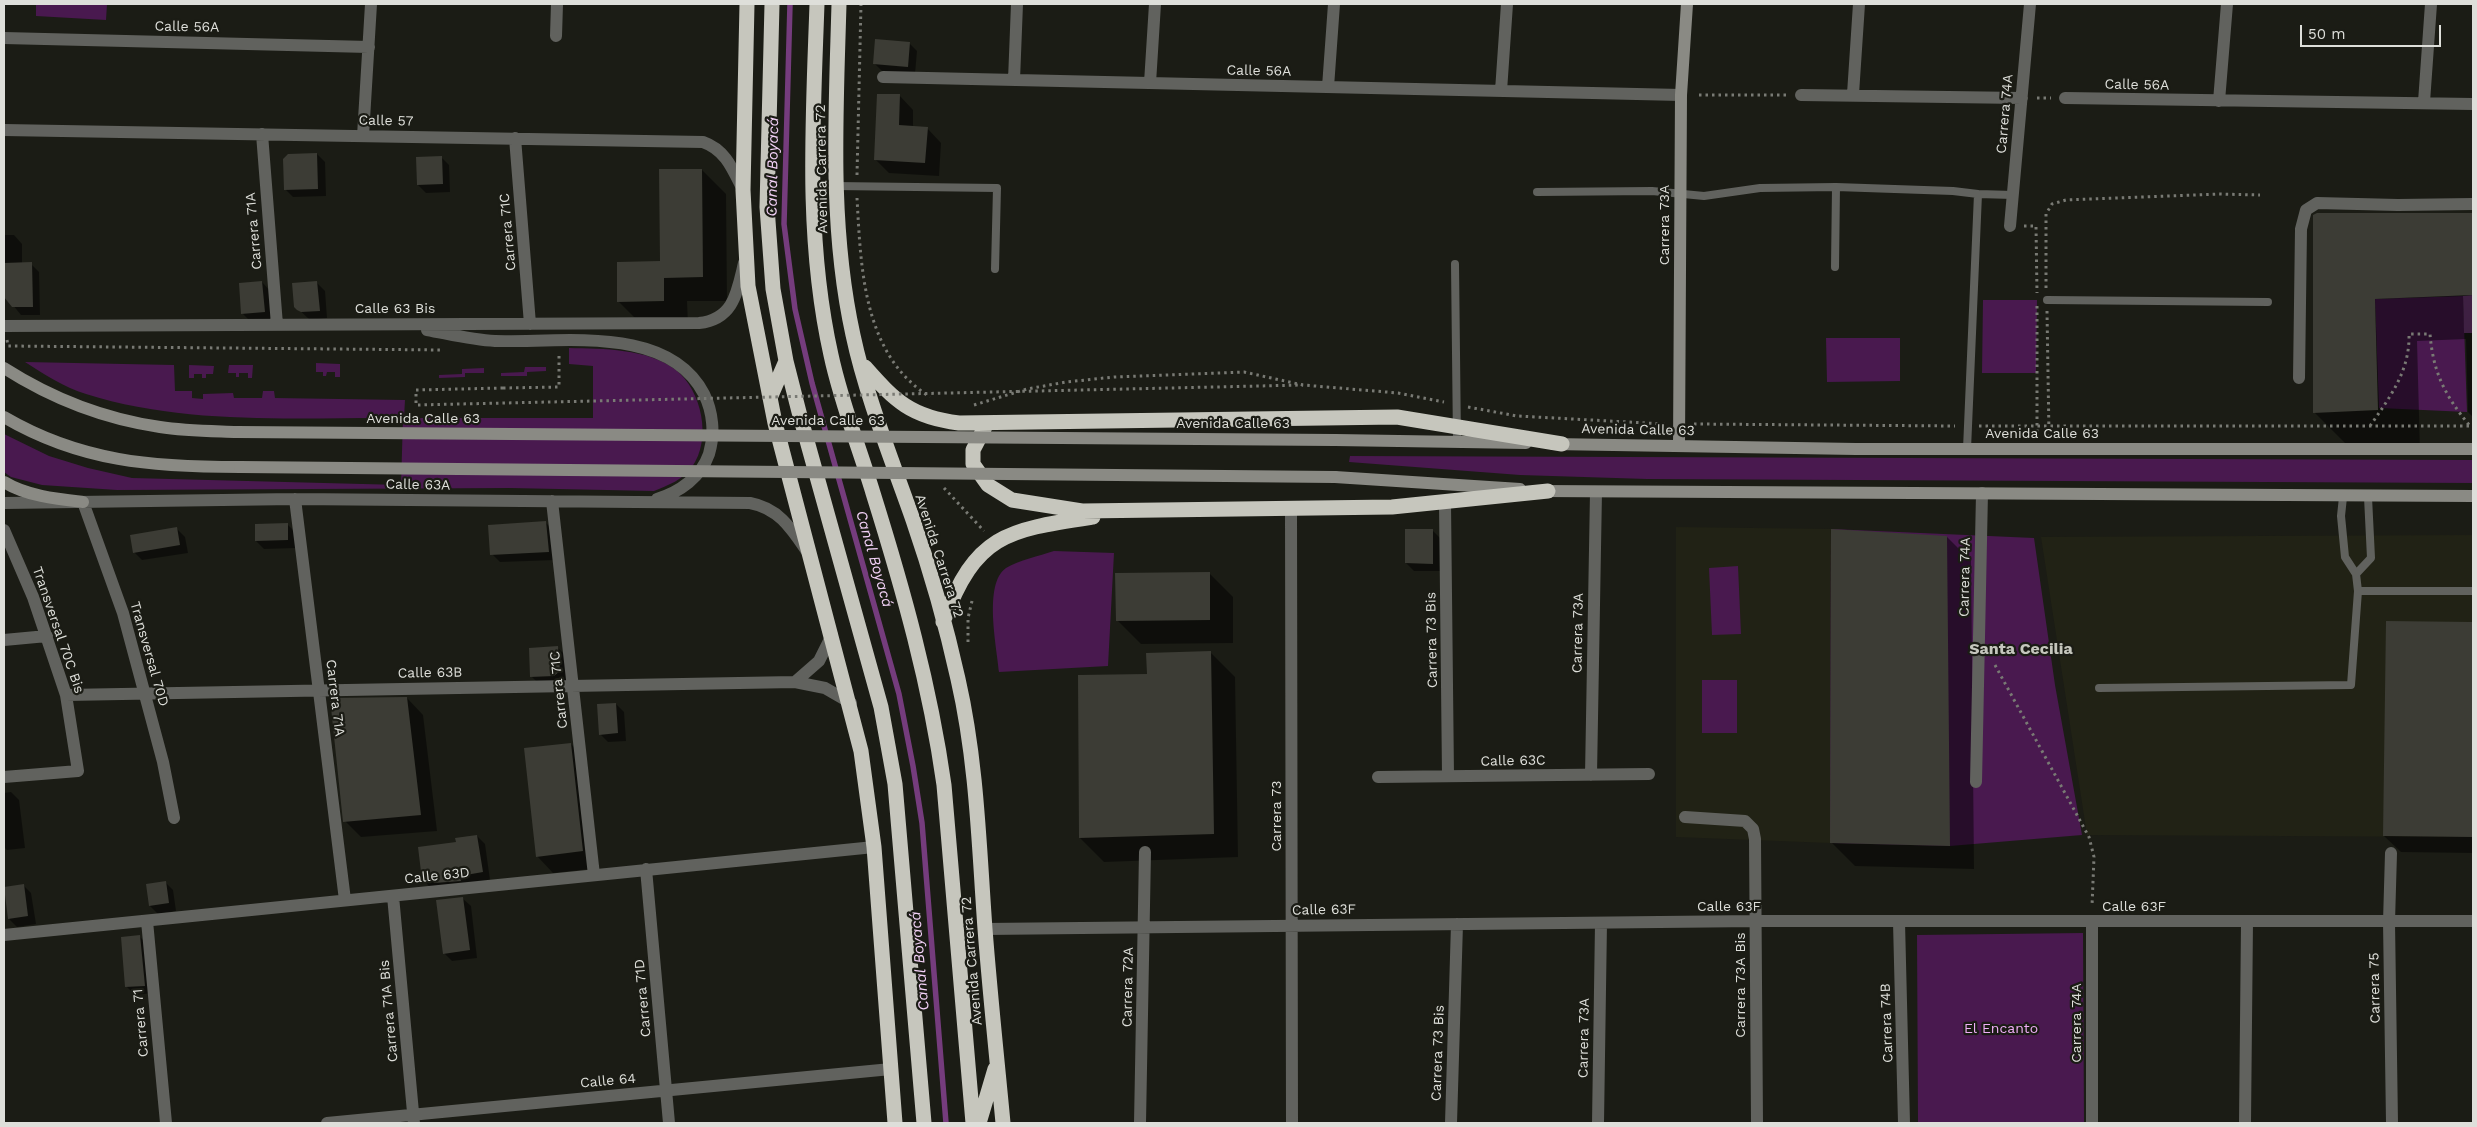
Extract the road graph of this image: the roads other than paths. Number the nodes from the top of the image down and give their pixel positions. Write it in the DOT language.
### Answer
graph roads {
  1 [pos="371,4"];
  2 [pos="557,4"];
  3 [pos="748,4"];
  4 [pos="772,4"];
  5 [pos="817,4"];
  6 [pos="839,4"];
  7 [pos="1017,4"];
  8 [pos="1155,4"];
  9 [pos="1334,4"];
  10 [pos="1507,4"];
  11 [pos="1687,4"];
  12 [pos="1859,4"];
  13 [pos="2030,4"];
  14 [pos="2226,4"];
  15 [pos="2431,4"];
  16 [pos="556,36"];
  17 [pos="4,38"];
  18 [pos="369,47"];
  19 [pos="883,77"];
  20 [pos="1014,80"];
  21 [pos="1150,83"];
  22 [pos="1328,87"];
  23 [pos="1501,91"];
  24 [pos="1853,94"];
  25 [pos="1681,95"];
  26 [pos="1800,95"];
  27 [pos="2022,98"];
  28 [pos="2065,98"];
  29 [pos="2220,101"];
  30 [pos="2424,102"];
  31 [pos="2473,104"];
  32 [pos="4,130"];
  33 [pos="262,134"];
  34 [pos="363,136"];
  35 [pos="515,138"];
  36 [pos="836,186"];
  37 [pos="1836,187"];
  38 [pos="743,190"];
  39 [pos="1537,192"];
  40 [pos="1978,194"];
  41 [pos="1680,195"];
  42 [pos="2013,195"];
  43 [pos="2473,204"];
  44 [pos="2010,226"];
  45 [pos="745,259"];
  46 [pos="1455,264"];
  47 [pos="1835,267"];
  48 [pos="995,270"];
  49 [pos="2046,300"];
  50 [pos="2268,302"];
  51 [pos="752,312"];
  52 [pos="397,324"];
  53 [pos="530,324"];
  54 [pos="277,325"];
  55 [pos="4,326"];
  56 [pos="783,346"];
  57 [pos="786,361"];
  58 [pos="860,361"];
  59 [pos="4,368"];
  60 [pos="2299,378"];
  61 [pos="770,398"];
  62 [pos="4,417"];
  63 [pos="989,422"];
  64 [pos="1456,427"];
  65 [pos="1457,442"];
  66 [pos="1562,444"];
  67 [pos="1679,446"];
  68 [pos="1967,449"];
  69 [pos="2473,449"];
  70 [pos="4,482"];
  71 [pos="1548,491"];
  72 [pos="1596,492"];
  73 [pos="1982,493"];
  74 [pos="2473,496"];
  75 [pos="2343,497"];
  76 [pos="2368,497"];
  77 [pos="295,499"];
  78 [pos="552,501"];
  79 [pos="83,502"];
  80 [pos="647,502"];
  81 [pos="4,503"];
  82 [pos="1445,503"];
  83 [pos="1291,509"];
  84 [pos="1129,511"];
  85 [pos="4,530"];
  86 [pos="810,554"];
  87 [pos="2356,574"];
  88 [pos="2358,591"];
  89 [pos="2473,591"];
  90 [pos="944,622"];
  91 [pos="832,634"];
  92 [pos="47,636"];
  93 [pos="4,640"];
  94 [pos="795,682"];
  95 [pos="574,686"];
  96 [pos="2099,688"];
  97 [pos="318,690"];
  98 [pos="145,693"];
  99 [pos="66,695"];
  100 [pos="851,703"];
  101 [pos="1649,774"];
  102 [pos="1590,775"];
  103 [pos="1448,776"];
  104 [pos="4,777"];
  105 [pos="1378,777"];
  106 [pos="1976,782"];
  107 [pos="1685,817"];
  108 [pos="174,818"];
  109 [pos="874,847"];
  110 [pos="1145,852"];
  111 [pos="2391,853"];
  112 [pos="646,870"];
  113 [pos="594,875"];
  114 [pos="393,896"];
  115 [pos="345,900"];
  116 [pos="146,921"];
  117 [pos="2473,921"];
  118 [pos="1756,922"];
  119 [pos="1899,922"];
  120 [pos="2092,922"];
  121 [pos="2248,922"];
  122 [pos="2389,922"];
  123 [pos="1601,923"];
  124 [pos="1457,924"];
  125 [pos="1292,926"];
  126 [pos="1144,927"];
  127 [pos="985,929"];
  128 [pos="4,935"];
  129 [pos="997,1061"];
  130 [pos="891,1069"];
  131 [pos="666,1091"];
  132 [pos="414,1119"];
  133 [pos="166,1123"];
  134 [pos="327,1123"];
  135 [pos="669,1123"];
  136 [pos="895,1123"];
  137 [pos="924,1123"];
  138 [pos="973,1123"];
  139 [pos="979,1123"];
  140 [pos="1003,1123"];
  141 [pos="1140,1123"];
  142 [pos="1292,1123"];
  143 [pos="1451,1123"];
  144 [pos="1598,1123"];
  145 [pos="1757,1123"];
  146 [pos="1904,1123"];
  147 [pos="2092,1123"];
  148 [pos="2244,1123"];
  149 [pos="2392,1123"];
  1 -- 18 [label="street"];
  2 -- 16 [label="street"];
  3 -- 38 [label="highway"];
  4 -- 56 [label="highway"];
  5 -- 138 [label="highway, Avenida Carrera 72"];
  6 -- 36 [label="highway, Avenida Carrera 72"];
  7 -- 20 [label="street"];
  8 -- 21 [label="street"];
  9 -- 22 [label="street"];
  10 -- 23 [label="street"];
  11 -- 25 [label="main road, Carrera 73A"];
  12 -- 24 [label="street"];
  13 -- 27 [label="street, Carrera 74A"];
  14 -- 29 [label="street"];
  15 -- 30 [label="street"];
  17 -- 18 [label="street, Calle 56A"];
  18 -- 34 [label="street"];
  19 -- 20 [label="street, Calle 56A"];
  20 -- 21 [label="street, Calle 56A"];
  21 -- 22 [label="street, Calle 56A"];
  22 -- 23 [label="street, Calle 56A"];
  23 -- 25 [label="street, Calle 56A"];
  24 -- 26 [label="street"];
  24 -- 27 [label="street"];
  25 -- 41 [label="main road, Carrera 73A"];
  27 -- 42 [label="street, Carrera 74A"];
  28 -- 29 [label="street, Calle 56A"];
  29 -- 30 [label="street, Calle 56A"];
  30 -- 31 [label="street, Calle 56A"];
  32 -- 33 [label="street, Calle 57"];
  33 -- 34 [label="street, Calle 57"];
  33 -- 54 [label="street, Carrera 71A"];
  34 -- 35 [label="street, Calle 57"];
  35 -- 38 [label="street, Calle 57"];
  35 -- 53 [label="street, Carrera 71C"];
  36 -- 48 [label="lane"];
  36 -- 58 [label="highway, Avenida Carrera 72"];
  37 -- 40 [label="lane"];
  37 -- 41 [label="lane"];
  37 -- 47 [label="lane"];
  38 -- 45 [label="highway"];
  39 -- 41 [label="lane"];
  40 -- 42 [label="lane"];
  40 -- 68 [label="lane"];
  41 -- 67 [label="main road, Carrera 73A"];
  42 -- 44 [label="street, Carrera 74A"];
  43 -- 60 [label="street"];
  45 -- 51 [label="highway"];
  45 -- 53 [label="street, Calle 63 Bis"];
  46 -- 64 [label="lane"];
  49 -- 50 [label="lane"];
  51 -- 56 [label="highway"];
  51 -- 61 [label="highway"];
  52 -- 53 [label="street, Calle 63 Bis"];
  52 -- 54 [label="street, Calle 63 Bis"];
  52 -- 80 [label="street"];
  54 -- 55 [label="street, Calle 63 Bis"];
  56 -- 57 [label="highway"];
  57 -- 61 [label="highway"];
  57 -- 137 [label="highway"];
  58 -- 63 [label="highway"];
  58 -- 90 [label="highway, Avenida Carrera 72"];
  59 -- 65 [label="main road, Avenida Calle 63, bridge"];
  61 -- 86 [label="highway"];
  62 -- 71 [label="main road, bridge"];
  63 -- 64 [label="highway"];
  63 -- 84 [label="highway"];
  64 -- 65 [label="lane"];
  64 -- 66 [label="highway"];
  65 -- 66 [label="main road, Avenida Calle 63"];
  66 -- 67 [label="main road, Avenida Calle 63"];
  67 -- 68 [label="main road, Avenida Calle 63"];
  68 -- 69 [label="main road, Avenida Calle 63"];
  70 -- 79 [label="main road"];
  71 -- 72 [label="main road"];
  71 -- 82 [label="highway"];
  72 -- 73 [label="main road"];
  72 -- 102 [label="street, Carrera 73A"];
  73 -- 75 [label="main road"];
  73 -- 106 [label="street, Carrera 74A"];
  74 -- 76 [label="main road"];
  75 -- 76 [label="main road"];
  75 -- 87 [label="lane"];
  76 -- 87 [label="lane"];
  77 -- 78 [label="street, Calle 63A"];
  77 -- 79 [label="street, Calle 63A"];
  77 -- 97 [label="street, Carrera 71A"];
  78 -- 80 [label="street, Calle 63A"];
  78 -- 95 [label="street, Carrera 71C"];
  79 -- 81 [label="street, Calle 63A"];
  79 -- 98 [label="street, Transversal 70D"];
  80 -- 86 [label="street, Calle 63A"];
  82 -- 83 [label="highway"];
  82 -- 103 [label="street, Carrera 73 Bis"];
  83 -- 84 [label="highway"];
  83 -- 125 [label="street, Carrera 73"];
  84 -- 90 [label="highway"];
  85 -- 92 [label="street, Transversal 70C Bis"];
  86 -- 91 [label="highway"];
  87 -- 88 [label="lane"];
  88 -- 89 [label="lane"];
  88 -- 96 [label="lane"];
  90 -- 127 [label="highway, Avenida Carrera 72"];
  91 -- 94 [label="street"];
  91 -- 100 [label="highway"];
  92 -- 93 [label="street"];
  92 -- 99 [label="street, Transversal 70C Bis"];
  94 -- 95 [label="street, Calle 63B"];
  94 -- 100 [label="street, Calle 63B"];
  95 -- 97 [label="street, Calle 63B"];
  95 -- 113 [label="street, Carrera 71C"];
  97 -- 98 [label="street, Calle 63B"];
  97 -- 115 [label="street, Carrera 71A"];
  98 -- 99 [label="street, Calle 63B"];
  98 -- 108 [label="street, Transversal 70D"];
  99 -- 104 [label="street, Transversal 70C Bis"];
  100 -- 109 [label="highway"];
  101 -- 102 [label="street, Calle 63C"];
  102 -- 103 [label="street, Calle 63C"];
  103 -- 105 [label="street, Calle 63C"];
  107 -- 118 [label="street, Carrera 73A Bis"];
  109 -- 112 [label="street, Calle 63D"];
  109 -- 130 [label="highway"];
  110 -- 126 [label="street, Carrera 72A"];
  111 -- 122 [label="street, Carrera 75"];
  112 -- 113 [label="street, Calle 63D"];
  112 -- 131 [label="street, Carrera 71D"];
  113 -- 114 [label="street, Calle 63D"];
  114 -- 115 [label="street, Calle 63D"];
  114 -- 132 [label="street, Carrera 71A Bis"];
  115 -- 116 [label="street, Calle 63D"];
  116 -- 128 [label="street, Calle 63D"];
  116 -- 133 [label="street, Carrera 71"];
  117 -- 122 [label="street, Calle 63F"];
  118 -- 119 [label="street, Calle 63F"];
  118 -- 123 [label="street, Calle 63F"];
  118 -- 145 [label="street, Carrera 73A Bis"];
  119 -- 120 [label="street, Calle 63F"];
  119 -- 146 [label="street, Carrera 74B"];
  120 -- 121 [label="street, Calle 63F"];
  120 -- 147 [label="street, Carrera 74A"];
  121 -- 122 [label="street, Calle 63F"];
  121 -- 148 [label="street"];
  122 -- 149 [label="street, Carrera 75"];
  123 -- 124 [label="street, Calle 63F"];
  123 -- 144 [label="street, Carrera 73A"];
  124 -- 125 [label="street, Calle 63F"];
  124 -- 143 [label="street, Carrera 73 Bis"];
  125 -- 126 [label="street, Calle 63F"];
  125 -- 142 [label="street, Carrera 73"];
  126 -- 127 [label="street, Calle 63F"];
  126 -- 141 [label="street, Carrera 72A"];
  127 -- 129 [label="highway, Avenida Carrera 72"];
  129 -- 139 [label="highway"];
  129 -- 140 [label="highway, Avenida Carrera 72"];
  130 -- 131 [label="street, Calle 64"];
  130 -- 136 [label="highway"];
  131 -- 132 [label="street, Calle 64"];
  131 -- 135 [label="street, Carrera 71D"];
  132 -- 134 [label="street, Calle 64"];
}
